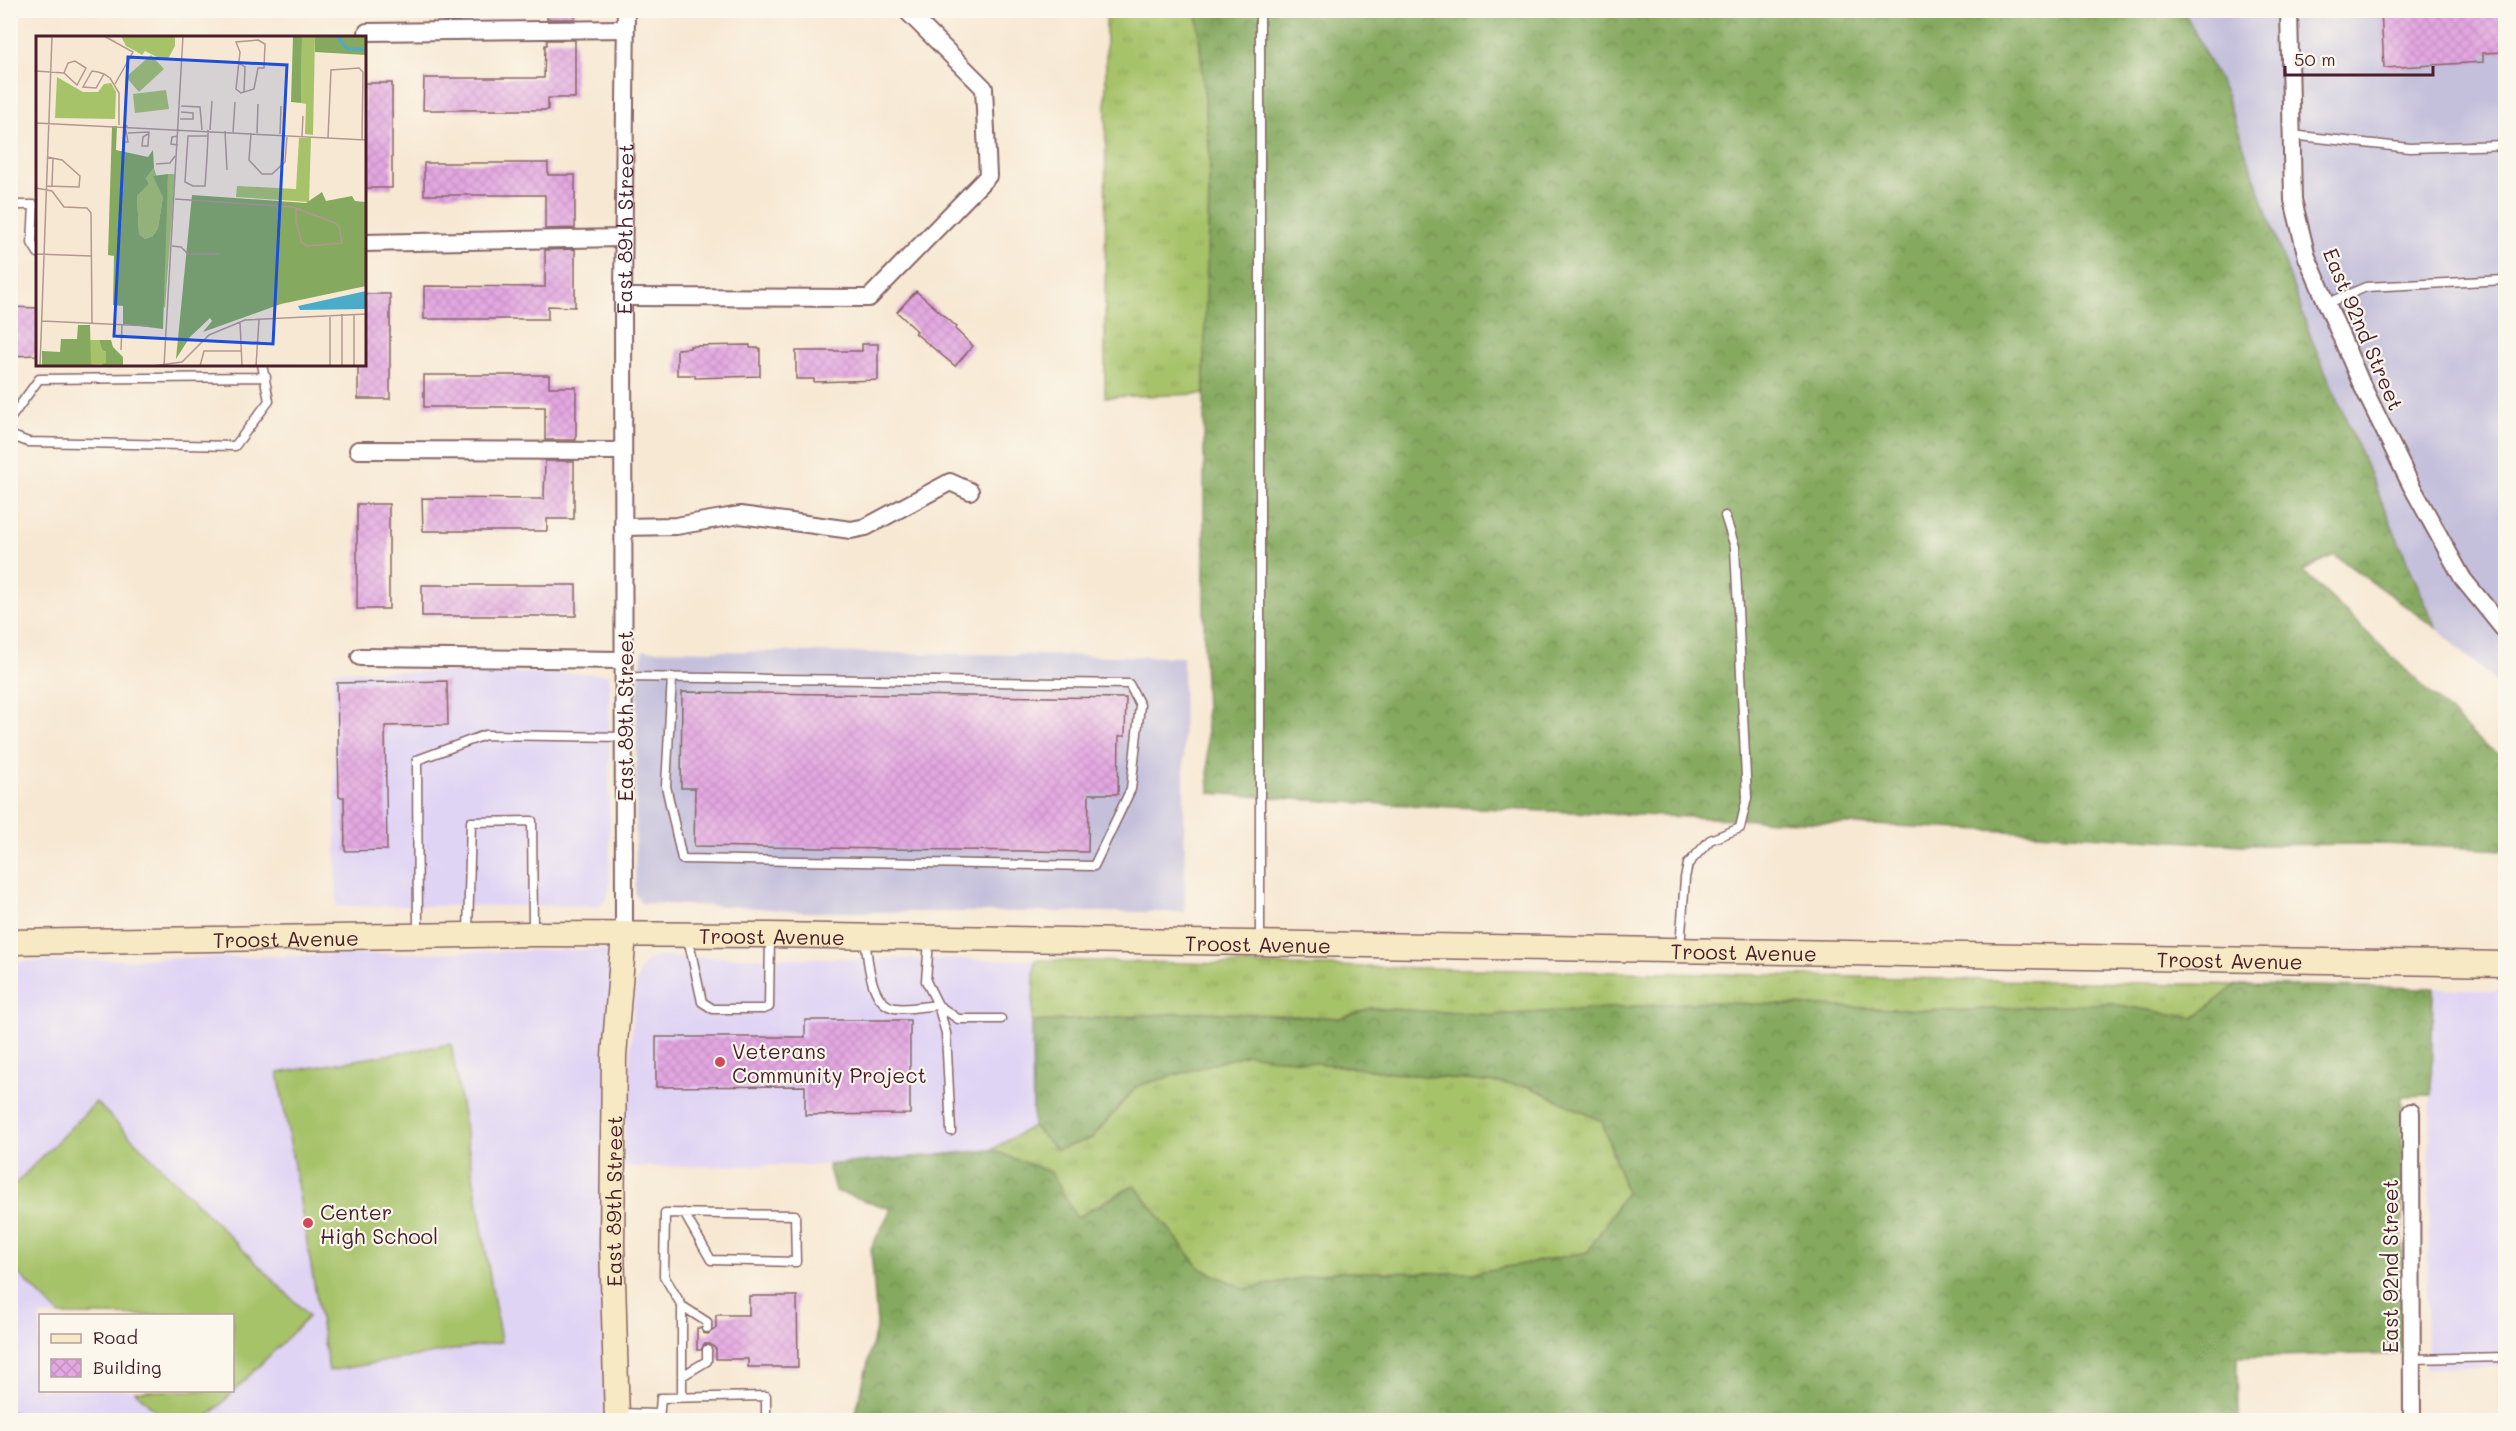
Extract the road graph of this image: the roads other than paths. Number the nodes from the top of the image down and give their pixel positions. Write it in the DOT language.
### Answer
graph roads {
  1 [pos="626,10"];
  2 [pos="906,10"];
  3 [pos="1260,10"];
  4 [pos="2289,10"];
  5 [pos="625,29"];
  6 [pos="367,32"];
  7 [pos="2290,135"];
  8 [pos="2505,145"];
  9 [pos="10,205"];
  10 [pos="623,238"];
  11 [pos="366,243"];
  12 [pos="36,250"];
  13 [pos="2505,280"];
  14 [pos="623,297"];
  15 [pos="2326,304"];
  16 [pos="263,366"];
  17 [pos="266,377"];
  18 [pos="10,419"];
  19 [pos="10,435"];
  20 [pos="358,450"];
  21 [pos="623,451"];
  22 [pos="970,491"];
  23 [pos="1725,516"];
  24 [pos="623,527"];
  25 [pos="2505,632"];
  26 [pos="360,657"];
  27 [pos="624,668"];
  28 [pos="672,677"];
  29 [pos="624,737"];
  30 [pos="533,934"];
  31 [pos="624,934"];
  32 [pos="687,934"];
  33 [pos="418,935"];
  34 [pos="468,935"];
  35 [pos="770,935"];
  36 [pos="864,937"];
  37 [pos="930,937"];
  38 [pos="10,942"];
  39 [pos="1260,944"];
  40 [pos="1680,952"];
  41 [pos="2505,964"];
  42 [pos="938,1005"];
  43 [pos="1001,1019"];
  44 [pos="2411,1112"];
  45 [pos="951,1131"];
  46 [pos="684,1213"];
  47 [pos="682,1306"];
  48 [pos="707,1328"];
  49 [pos="707,1350"];
  50 [pos="2505,1357"];
  51 [pos="2411,1359"];
  52 [pos="682,1376"];
  53 [pos="682,1397"];
  54 [pos="10,1412"];
  55 [pos="617,1417"];
  56 [pos="658,1417"];
  57 [pos="28,1420"];
  58 [pos="766,1420"];
  59 [pos="2412,1420"];
  1 -- 5 [label="street, East 89th Street"];
  2 -- 14 [label="street"];
  3 -- 39 [label="lane"];
  4 -- 7 [label="street, East 92nd Street"];
  5 -- 6 [label="street"];
  5 -- 10 [label="street, East 89th Street"];
  7 -- 8 [label="lane"];
  7 -- 15 [label="street, East 92nd Street"];
  9 -- 12 [label="lane"];
  10 -- 11 [label="street"];
  10 -- 14 [label="street, East 89th Street"];
  13 -- 15 [label="lane"];
  14 -- 21 [label="street, East 89th Street"];
  15 -- 25 [label="street, East 92nd Street"];
  16 -- 17 [label="lane"];
  17 -- 18 [label="lane"];
  17 -- 19 [label="lane"];
  20 -- 21 [label="street"];
  21 -- 24 [label="street, East 89th Street"];
  22 -- 24 [label="street"];
  23 -- 40 [label="lane"];
  24 -- 27 [label="street, East 89th Street"];
  26 -- 27 [label="street"];
  27 -- 28 [label="lane"];
  27 -- 29 [label="street, East 89th Street"];
  28 -- 28 [label="lane"];
  29 -- 31 [label="street, East 89th Street"];
  29 -- 33 [label="lane"];
  30 -- 31 [label="main road, Troost Avenue"];
  30 -- 34 [label="main road, Troost Avenue"];
  30 -- 34 [label="lane"];
  31 -- 32 [label="main road, Troost Avenue"];
  31 -- 55 [label="main road, East 89th Street"];
  32 -- 35 [label="main road, Troost Avenue"];
  32 -- 35 [label="lane"];
  33 -- 34 [label="main road, Troost Avenue"];
  33 -- 38 [label="main road, Troost Avenue"];
  35 -- 36 [label="main road, Troost Avenue"];
  36 -- 37 [label="main road, Troost Avenue"];
  36 -- 42 [label="lane"];
  37 -- 39 [label="main road, Troost Avenue"];
  37 -- 42 [label="lane"];
  39 -- 40 [label="main road, Troost Avenue"];
  40 -- 41 [label="main road, Troost Avenue"];
  42 -- 43 [label="lane"];
  42 -- 45 [label="lane"];
  44 -- 51 [label="street, East 92nd Street"];
  46 -- 46 [label="lane"];
  46 -- 47 [label="lane"];
  47 -- 48 [label="lane"];
  47 -- 52 [label="lane"];
  49 -- 52 [label="lane"];
  50 -- 51 [label="lane"];
  51 -- 59 [label="street, East 92nd Street"];
  52 -- 53 [label="lane"];
  53 -- 56 [label="lane"];
  53 -- 58 [label="lane"];
  54 -- 57 [label="lane"];
  55 -- 56 [label="lane"];
}
